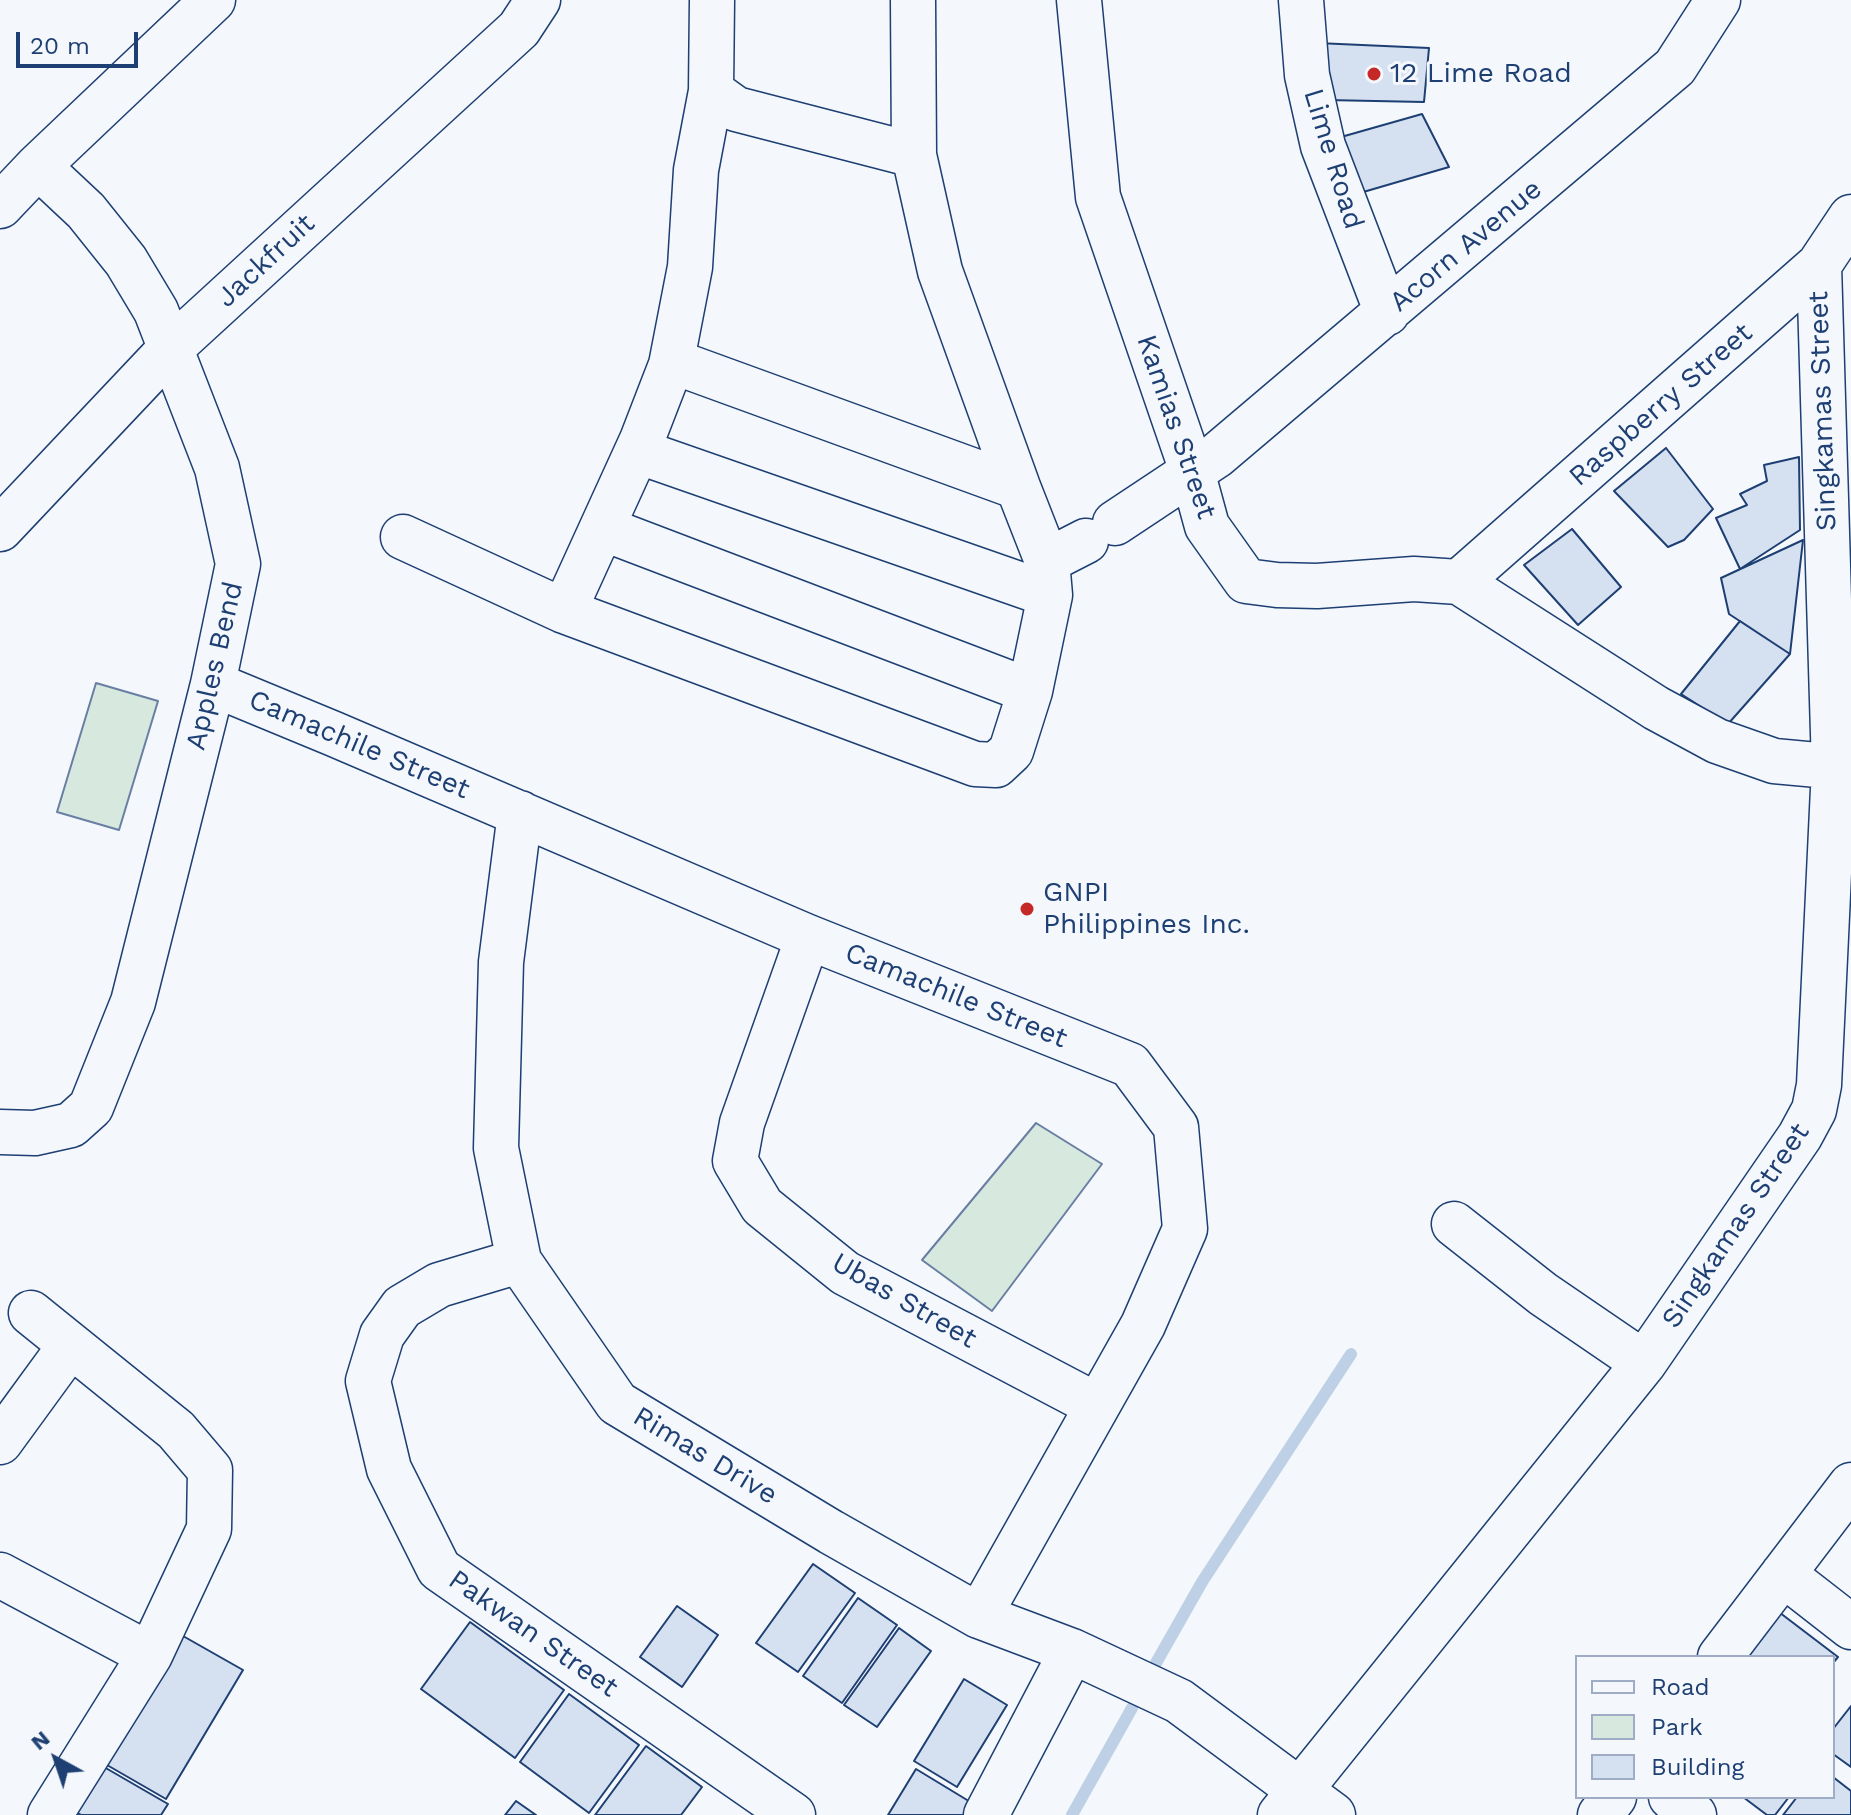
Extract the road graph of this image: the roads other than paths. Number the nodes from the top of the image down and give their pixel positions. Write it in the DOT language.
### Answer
graph roads {
  1 [pos="213,0"];
  2 [pos="538,0"];
  3 [pos="712,0"];
  4 [pos="913,0"];
  5 [pos="1079,0"];
  6 [pos="1301,0"];
  7 [pos="1718,0"];
  8 [pos="711,91"];
  9 [pos="914,155"];
  10 [pos="38,166"];
  11 [pos="0,206"];
  12 [pos="1851,217"];
  13 [pos="1819,265"];
  14 [pos="1387,313"];
  15 [pos="171,348"];
  16 [pos="671,365"];
  17 [pos="637,451"];
  18 [pos="1192,471"];
  19 [pos="1018,487"];
  20 [pos="602,528"];
  21 [pos="0,529"];
  22 [pos="403,537"];
  23 [pos="1049,578"];
  24 [pos="1459,582"];
  25 [pos="564,611"];
  26 [pos="213,684"];
  27 [pos="1030,691"];
  28 [pos="1843,768"];
  29 [pos="520,813"];
  30 [pos="808,937"];
  31 [pos="0,1132"];
  32 [pos="1454,1224"];
  33 [pos="519,1261"];
  34 [pos="31,1313"];
  35 [pos="70,1346"];
  36 [pos="1644,1363"];
  37 [pos="1096,1405"];
  38 [pos="0,1442"];
  39 [pos="1851,1485"];
  40 [pos="1783,1574"];
  41 [pos="0,1575"];
  42 [pos="979,1616"];
  43 [pos="1851,1627"];
  44 [pos="1072,1651"];
  45 [pos="150,1655"];
  46 [pos="1722,1655"];
  47 [pos="1612,1799"];
  48 [pos="1674,1799"];
  49 [pos="1304,1806"];
  50 [pos="50,1815"];
  51 [pos="793,1815"];
  52 [pos="986,1815"];
  53 [pos="1600,1815"];
  54 [pos="1694,1815"];
  1 -- 10 [label="street"];
  2 -- 15 [label="street, Jackfruit"];
  3 -- 8 [label="street"];
  4 -- 9 [label="street"];
  5 -- 18 [label="street, Kamias Street"];
  6 -- 14 [label="street, Lime Road"];
  7 -- 14 [label="street, Acorn Avenue"];
  8 -- 9 [label="street"];
  8 -- 16 [label="street"];
  9 -- 19 [label="street"];
  10 -- 11 [label="street"];
  10 -- 15 [label="street, Apples Bend"];
  12 -- 13 [label="street, Raspberry Street"];
  13 -- 24 [label="street, Raspberry Street"];
  13 -- 28 [label="street, Singkamas Street"];
  14 -- 18 [label="street, Acorn Avenue"];
  15 -- 21 [label="street, Jackfruit"];
  15 -- 26 [label="street, Apples Bend"];
  16 -- 17 [label="street"];
  16 -- 19 [label="street"];
  17 -- 20 [label="street"];
  17 -- 23 [label="street"];
  18 -- 23 [label="street, Acorn Avenue"];
  18 -- 24 [label="street, Kamias Street"];
  19 -- 23 [label="street"];
  20 -- 25 [label="street"];
  20 -- 27 [label="street"];
  22 -- 25 [label="street"];
  23 -- 27 [label="street"];
  24 -- 28 [label="street, Kamias Street"];
  25 -- 27 [label="street"];
  26 -- 29 [label="street, Camachile Street"];
  26 -- 31 [label="street, Apples Bend"];
  28 -- 36 [label="street, Singkamas Street"];
  29 -- 30 [label="street, Camachile Street"];
  29 -- 33 [label="street, Rimas Drive"];
  30 -- 37 [label="street, Ubas Street"];
  30 -- 37 [label="street, Camachile Street"];
  32 -- 36 [label="street"];
  33 -- 42 [label="street, Rimas Drive"];
  33 -- 51 [label="street, Pakwan Street"];
  34 -- 35 [label="street"];
  35 -- 38 [label="street"];
  35 -- 45 [label="street"];
  36 -- 49 [label="street, Singkamas Street"];
  37 -- 42 [label="street, Camachile Street"];
  39 -- 40 [label="street"];
  40 -- 43 [label="street"];
  40 -- 46 [label="street"];
  41 -- 45 [label="street"];
  42 -- 44 [label="street, Rimas Drive"];
  44 -- 49 [label="street, Rimas Drive"];
  44 -- 52 [label="street"];
  45 -- 50 [label="street"];
  47 -- 53 [label="street"];
  48 -- 54 [label="street"];
}
